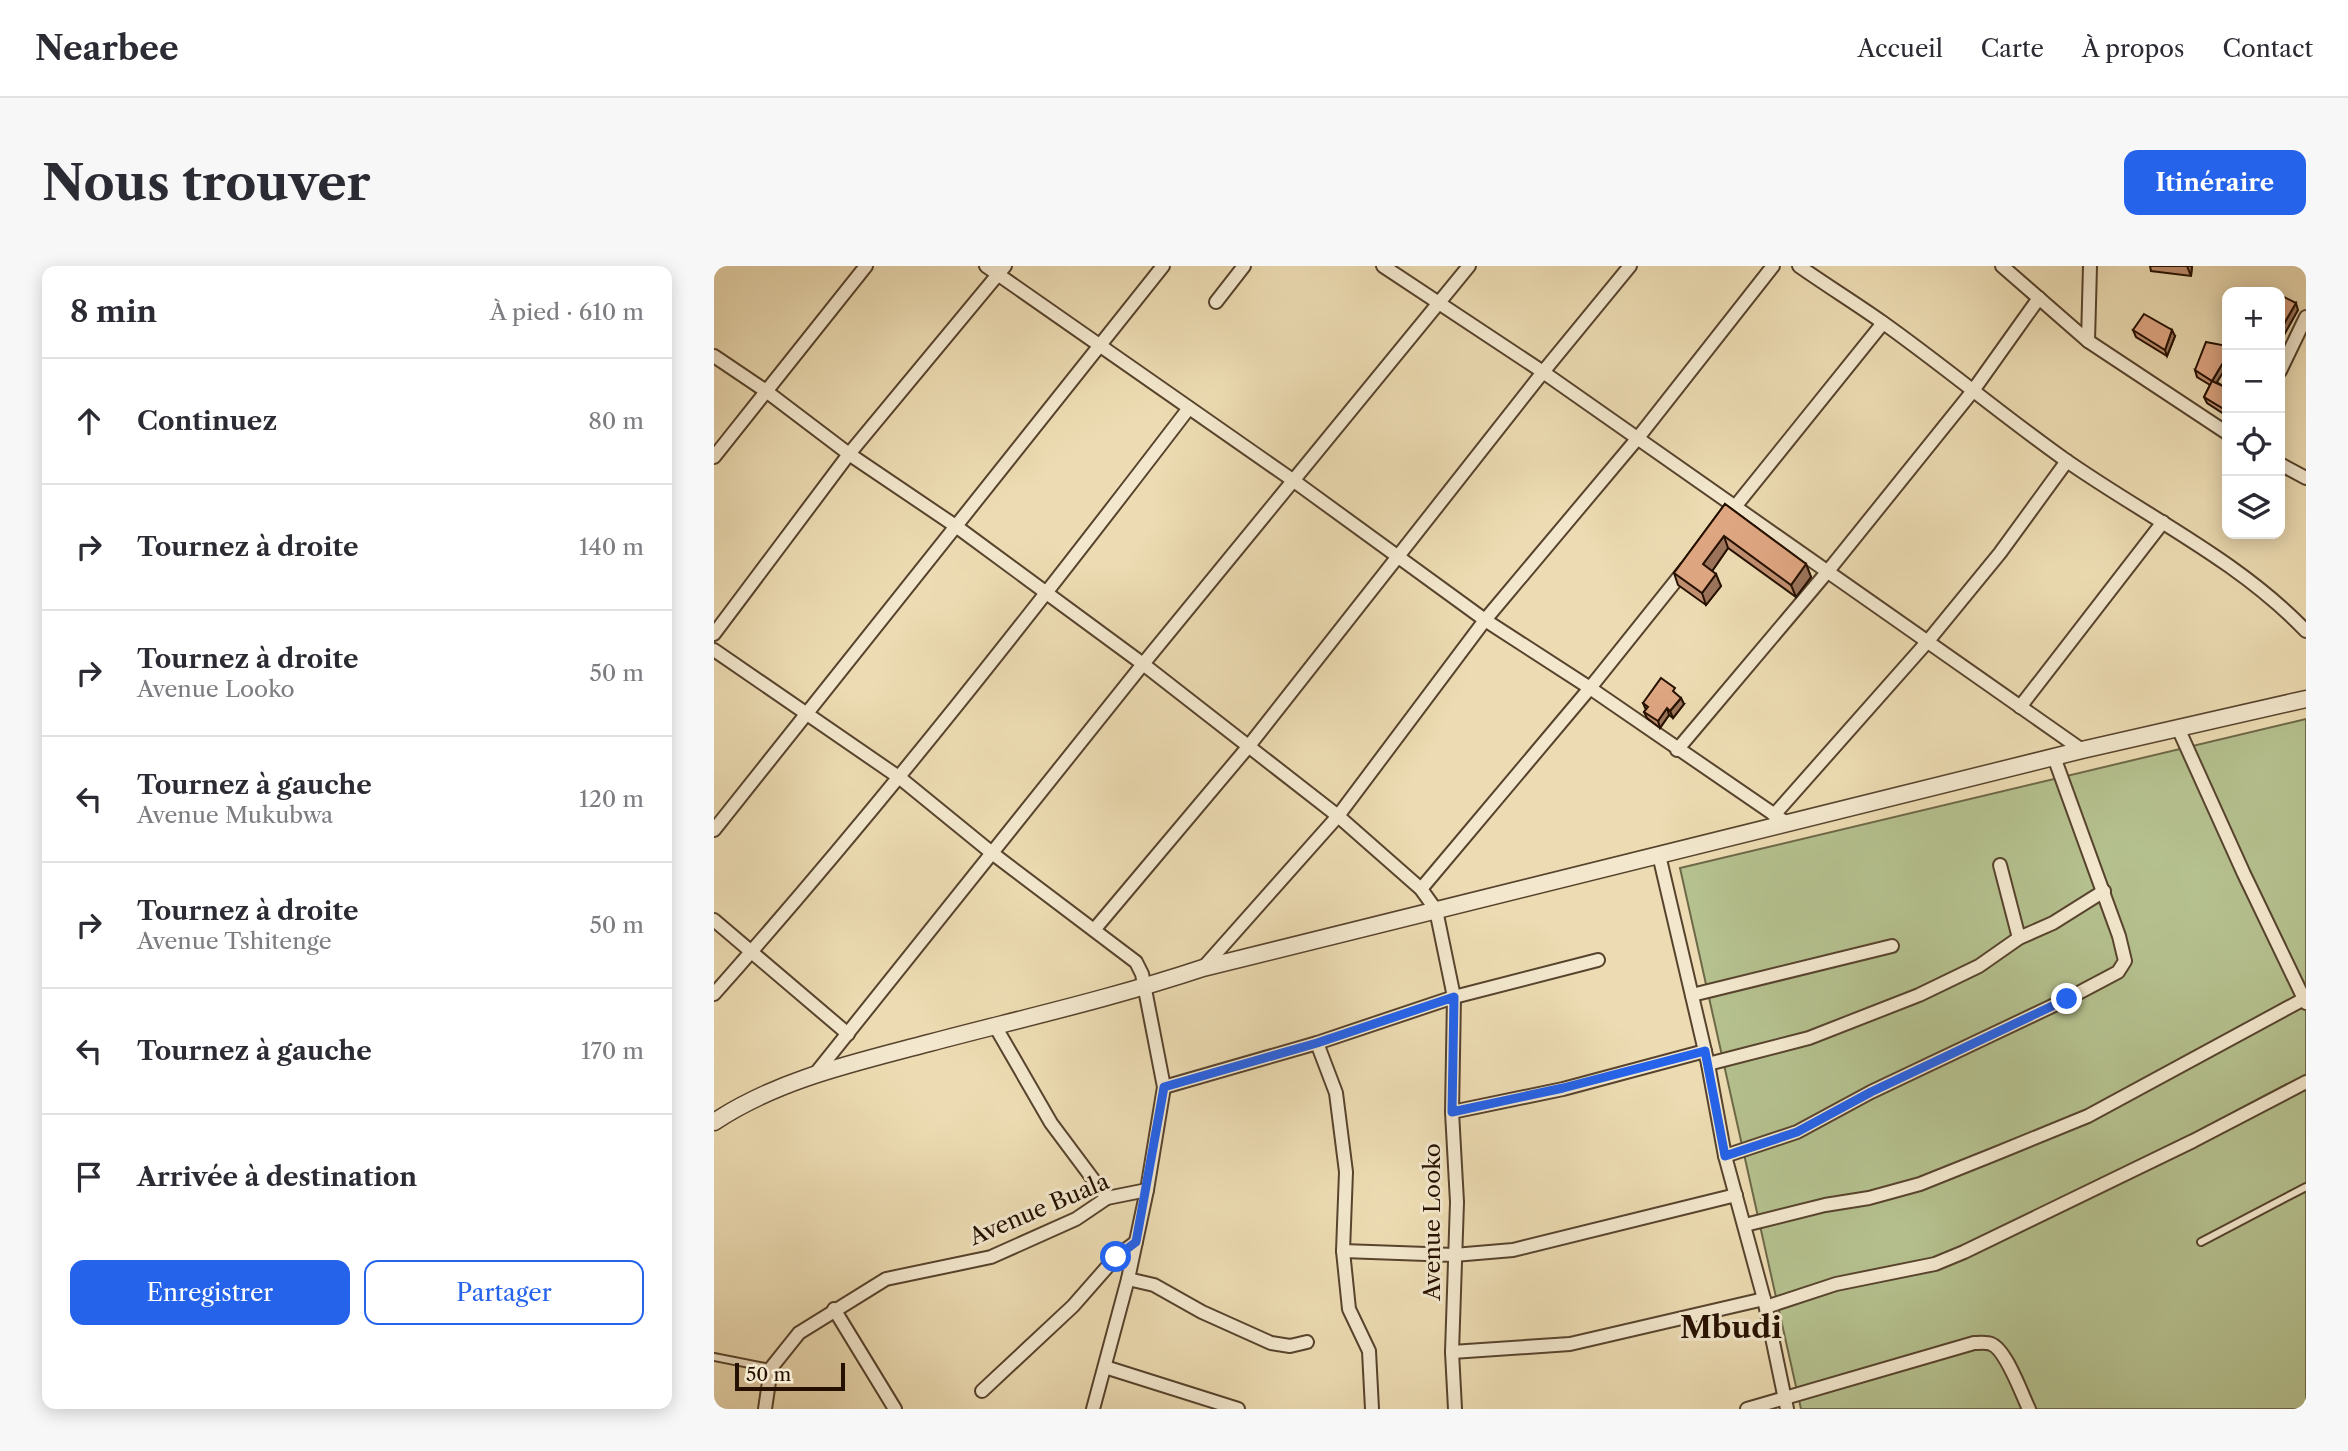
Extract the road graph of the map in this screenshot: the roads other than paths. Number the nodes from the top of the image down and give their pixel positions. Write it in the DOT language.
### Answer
graph roads {
  1 [pos="866,266"];
  2 [pos="986,266"];
  3 [pos="1163,266"];
  4 [pos="1244,266"];
  5 [pos="1383,266"];
  6 [pos="1469,266"];
  7 [pos="1630,266"];
  8 [pos="1773,266"];
  9 [pos="1798,266"];
  10 [pos="2002,266"];
  11 [pos="2090,266"];
  12 [pos="1002,270"];
  13 [pos="2039,298"];
  14 [pos="1216,302"];
  15 [pos="1439,304"];
  16 [pos="2306,317"];
  17 [pos="1884,323"];
  18 [pos="2088,341"];
  19 [pos="1101,346"];
  20 [pos="714,356"];
  21 [pos="2285,361"];
  22 [pos="1543,372"];
  23 [pos="766,391"];
  24 [pos="1972,392"];
  25 [pos="1189,408"];
  26 [pos="2222,430"];
  27 [pos="1637,439"];
  28 [pos="849,454"];
  29 [pos="714,457"];
  30 [pos="2067,461"];
  31 [pos="2285,467"];
  32 [pos="2306,478"];
  33 [pos="1294,481"];
  34 [pos="1735,507"];
  35 [pos="2163,522"];
  36 [pos="957,527"];
  37 [pos="1717,528"];
  38 [pos="1398,558"];
  39 [pos="1692,560"];
  40 [pos="1828,571"];
  41 [pos="1046,595"];
  42 [pos="1485,621"];
  43 [pos="2306,631"];
  44 [pos="714,634"];
  45 [pos="1928,642"];
  46 [pos="714,650"];
  47 [pos="1143,664"];
  48 [pos="1590,688"];
  49 [pos="2306,699"];
  50 [pos="2020,707"];
  51 [pos="807,715"];
  52 [pos="2178,728"];
  53 [pos="1248,747"];
  54 [pos="1677,750"];
  55 [pos="2082,750"];
  56 [pos="2054,757"];
  57 [pos="900,778"];
  58 [pos="1338,816"];
  59 [pos="1781,820"];
  60 [pos="714,830"];
  61 [pos="992,853"];
  62 [pos="1659,855"];
  63 [pos="2000,865"];
  64 [pos="1421,889"];
  65 [pos="2104,891"];
  66 [pos="1436,910"];
  67 [pos="714,920"];
  68 [pos="1094,930"];
  69 [pos="2019,939"];
  70 [pos="1892,946"];
  71 [pos="752,951"];
  72 [pos="1598,960"];
  73 [pos="1203,968"];
  74 [pos="1146,986"];
  75 [pos="714,994"];
  76 [pos="1692,995"];
  77 [pos="1454,997"];
  78 [pos="2305,1001"];
  79 [pos="995,1026"];
  80 [pos="848,1034"];
  81 [pos="1317,1043"];
  82 [pos="1707,1057"];
  83 [pos="816,1073"];
  84 [pos="2306,1082"];
  85 [pos="1164,1087"];
  86 [pos="1452,1112"];
  87 [pos="714,1122"];
  88 [pos="1725,1156"];
  89 [pos="2306,1187"];
  90 [pos="1147,1190"];
  91 [pos="1737,1195"];
  92 [pos="1107,1198"];
  93 [pos="1745,1225"];
  94 [pos="1136,1242"];
  95 [pos="2201,1242"];
  96 [pos="1343,1251"];
  97 [pos="1454,1255"];
  98 [pos="1128,1279"];
  99 [pos="1765,1303"];
  100 [pos="834,1309"];
  101 [pos="1307,1342"];
  102 [pos="1452,1352"];
  103 [pos="714,1357"];
  104 [pos="1105,1367"];
  105 [pos="771,1368"];
  106 [pos="982,1391"];
  107 [pos="1785,1404"];
  108 [pos="765,1409"];
  109 [pos="895,1409"];
  110 [pos="1093,1409"];
  111 [pos="1238,1409"];
  112 [pos="1372,1409"];
  113 [pos="1455,1409"];
  114 [pos="1747,1409"];
  115 [pos="2029,1409"];
  1 -- 23 [label="street"];
  2 -- 12 [label="street"];
  3 -- 19 [label="street"];
  4 -- 14 [label="street"];
  5 -- 15 [label="street"];
  6 -- 15 [label="street"];
  7 -- 22 [label="street"];
  8 -- 27 [label="street"];
  9 -- 17 [label="street"];
  10 -- 13 [label="street"];
  11 -- 18 [label="street"];
  12 -- 19 [label="street"];
  12 -- 28 [label="street"];
  13 -- 18 [label="street"];
  13 -- 24 [label="street"];
  15 -- 22 [label="street"];
  15 -- 33 [label="street"];
  16 -- 21 [label="street"];
  17 -- 24 [label="street"];
  17 -- 34 [label="street"];
  18 -- 26 [label="street"];
  19 -- 25 [label="street"];
  19 -- 36 [label="street"];
  20 -- 23 [label="street"];
  22 -- 27 [label="street"];
  22 -- 38 [label="street"];
  23 -- 28 [label="street"];
  23 -- 29 [label="street"];
  24 -- 30 [label="street"];
  24 -- 40 [label="street"];
  25 -- 33 [label="street"];
  25 -- 41 [label="street"];
  27 -- 34 [label="street"];
  27 -- 42 [label="street"];
  28 -- 36 [label="street"];
  28 -- 44 [label="street"];
  30 -- 35 [label="street"];
  30 -- 45 [label="street"];
  31 -- 32 [label="street"];
  33 -- 38 [label="street"];
  33 -- 47 [label="street"];
  34 -- 37 [label="street"];
  34 -- 40 [label="street"];
  35 -- 43 [label="street"];
  35 -- 50 [label="street"];
  36 -- 41 [label="street"];
  36 -- 51 [label="street"];
  38 -- 42 [label="street"];
  38 -- 53 [label="street"];
  39 -- 48 [label="street"];
  40 -- 45 [label="street"];
  40 -- 54 [label="street"];
  41 -- 47 [label="street"];
  41 -- 57 [label="street"];
  42 -- 48 [label="street"];
  42 -- 58 [label="street"];
  45 -- 50 [label="street"];
  45 -- 59 [label="street"];
  46 -- 51 [label="street"];
  47 -- 53 [label="street"];
  47 -- 61 [label="street"];
  48 -- 54 [label="street"];
  48 -- 64 [label="street"];
  49 -- 52 [label="street"];
  50 -- 55 [label="street"];
  51 -- 57 [label="street"];
  51 -- 60 [label="street"];
  52 -- 55 [label="street"];
  52 -- 78 [label="street"];
  53 -- 58 [label="street"];
  53 -- 68 [label="street"];
  54 -- 59 [label="street"];
  55 -- 56 [label="street"];
  56 -- 59 [label="street"];
  56 -- 65 [label="street"];
  57 -- 61 [label="street"];
  57 -- 71 [label="street"];
  58 -- 64 [label="street"];
  58 -- 73 [label="street"];
  59 -- 62 [label="street"];
  61 -- 68 [label="street"];
  61 -- 80 [label="street"];
  62 -- 66 [label="street"];
  62 -- 76 [label="street"];
  63 -- 69 [label="street"];
  64 -- 66 [label="street"];
  65 -- 69 [label="street"];
  65 -- 88 [label="street"];
  66 -- 73 [label="street"];
  66 -- 77 [label="street, Avenue Looko"];
  67 -- 71 [label="street"];
  68 -- 74 [label="street"];
  69 -- 82 [label="street"];
  70 -- 76 [label="street"];
  71 -- 75 [label="street"];
  71 -- 80 [label="street"];
  72 -- 77 [label="street"];
  73 -- 74 [label="street"];
  74 -- 79 [label="street"];
  74 -- 85 [label="street"];
  76 -- 82 [label="street"];
  77 -- 81 [label="street"];
  77 -- 86 [label="street, Avenue Looko"];
  78 -- 93 [label="street"];
  79 -- 83 [label="street"];
  79 -- 92 [label="street"];
  80 -- 83 [label="street"];
  81 -- 85 [label="street"];
  81 -- 96 [label="street"];
  82 -- 86 [label="street"];
  82 -- 88 [label="street"];
  83 -- 87 [label="street"];
  84 -- 99 [label="street"];
  85 -- 90 [label="street"];
  86 -- 97 [label="street, Avenue Looko"];
  88 -- 91 [label="street"];
  89 -- 95 [label="lane"];
  90 -- 92 [label="street, Avenue Buala"];
  90 -- 94 [label="street"];
  91 -- 93 [label="street"];
  91 -- 97 [label="street"];
  92 -- 100 [label="street, Avenue Buala"];
  93 -- 99 [label="street"];
  94 -- 98 [label="street"];
  94 -- 106 [label="street"];
  96 -- 97 [label="street"];
  96 -- 112 [label="street"];
  97 -- 102 [label="street, Avenue Looko"];
  98 -- 101 [label="street"];
  98 -- 104 [label="street"];
  99 -- 102 [label="street"];
  99 -- 107 [label="street"];
  100 -- 105 [label="street, Avenue Buala"];
  100 -- 109 [label="street"];
  102 -- 113 [label="street, Avenue Looko"];
  103 -- 105 [label="lane"];
  104 -- 110 [label="street"];
  104 -- 111 [label="street"];
  105 -- 108 [label="street, Avenue Buala"];
  107 -- 114 [label="street"];
  107 -- 115 [label="street"];
}
